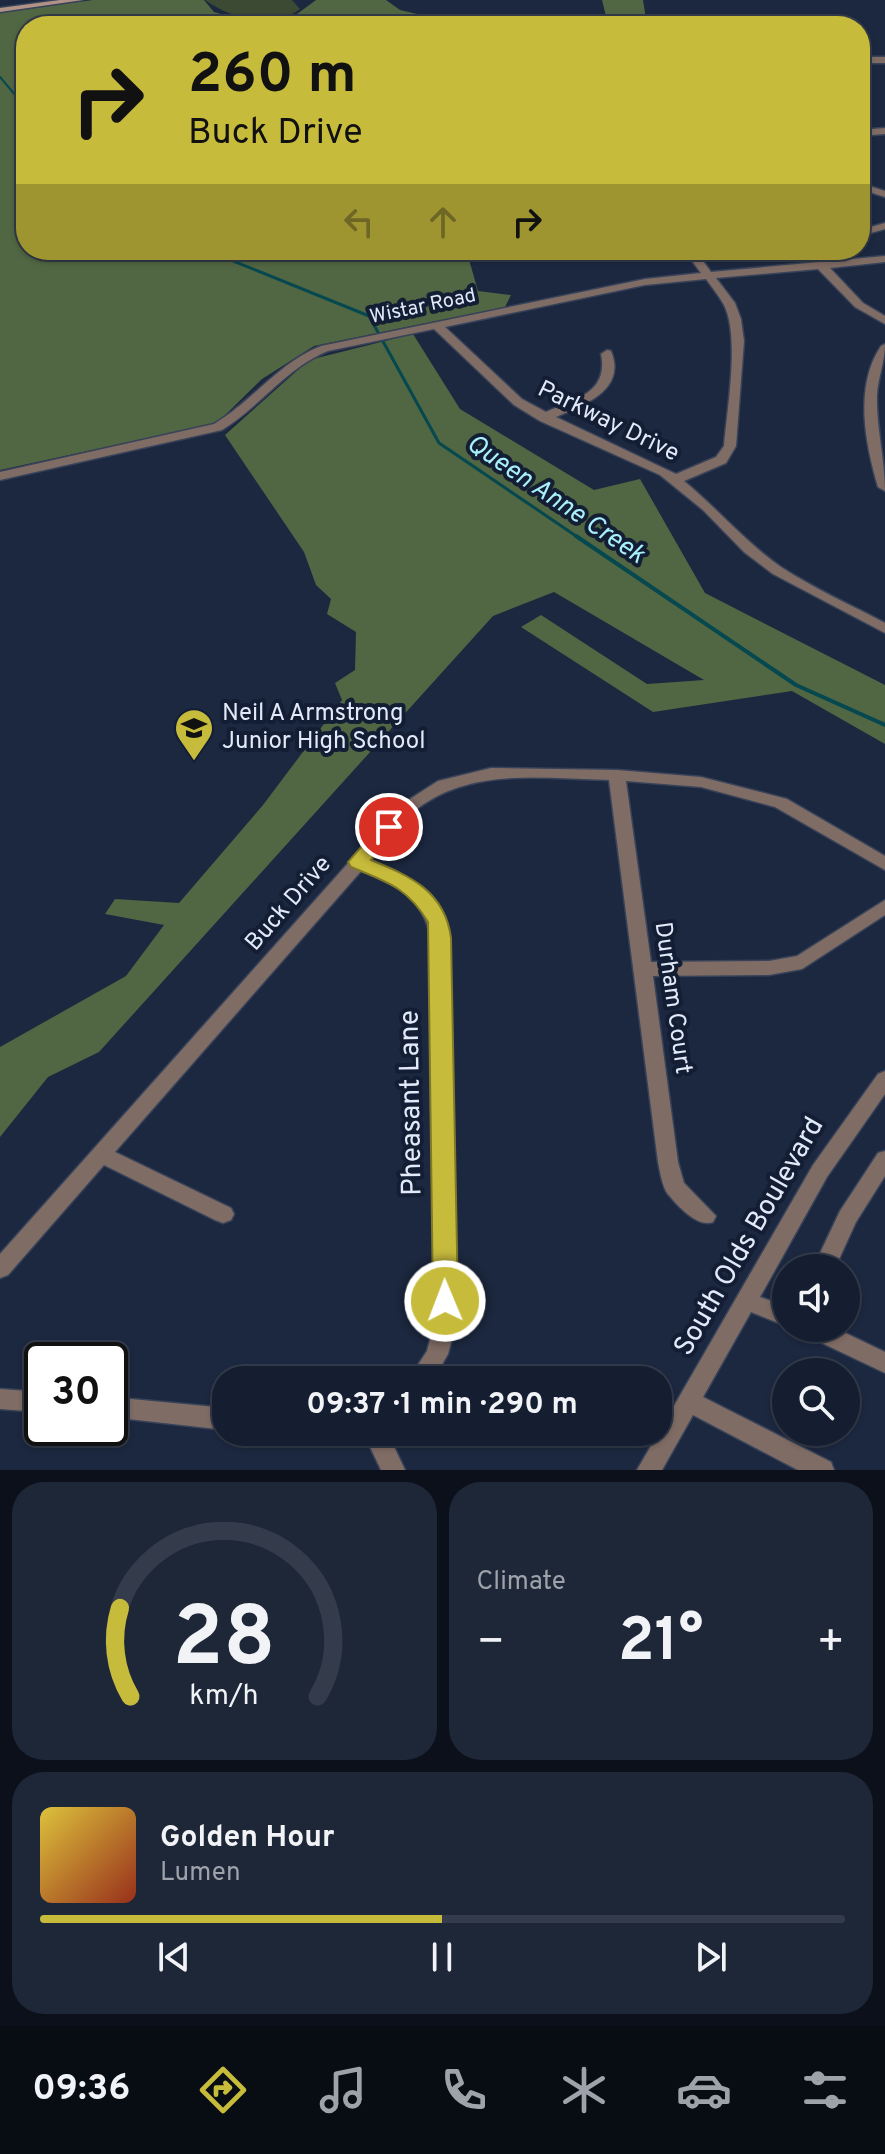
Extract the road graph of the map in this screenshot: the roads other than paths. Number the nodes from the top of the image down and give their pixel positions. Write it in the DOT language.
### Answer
graph roads {
  1 [pos="79,0"];
  2 [pos="0,10"];
  3 [pos="885,259"];
  4 [pos="697,260"];
  5 [pos="822,266"];
  6 [pos="709,276"];
  7 [pos="885,321"];
  8 [pos="436,324"];
  9 [pos="885,348"];
  10 [pos="607,354"];
  11 [pos="544,418"];
  12 [pos="0,476"];
  13 [pos="676,479"];
  14 [pos="885,487"];
  15 [pos="885,629"];
  16 [pos="617,775"];
  17 [pos="358,862"];
  18 [pos="885,864"];
  19 [pos="885,906"];
  20 [pos="642,969"];
  21 [pos="885,1079"];
  22 [pos="102,1155"];
  23 [pos="885,1159"];
  24 [pos="223,1214"];
  25 [pos="705,1216"];
  26 [pos="831,1254"];
  27 [pos="0,1269"];
  28 [pos="746,1301"];
  29 [pos="772,1311"];
  30 [pos="842,1342"];
  31 [pos="885,1363"];
  32 [pos="429,1366"];
  33 [pos="0,1399"];
  34 [pos="24,1401"];
  35 [pos="689,1401"];
  36 [pos="128,1409"];
  37 [pos="212,1418"];
  38 [pos="382,1446"];
  39 [pos="393,1470"];
  40 [pos="649,1470"];
  41 [pos="822,1470"];
  1 -- 2 [label="main road"];
  3 -- 5 [label="street, Wistar Road"];
  4 -- 6 [label="street"];
  5 -- 6 [label="street, Wistar Road"];
  5 -- 7 [label="street"];
  6 -- 8 [label="street, Wistar Road"];
  6 -- 13 [label="street"];
  8 -- 11 [label="street, Parkway Drive"];
  8 -- 12 [label="street, Wistar Road"];
  9 -- 14 [label="street"];
  10 -- 11 [label="street"];
  11 -- 13 [label="street, Parkway Drive"];
  13 -- 15 [label="street, Parkway Drive"];
  16 -- 17 [label="street, Buck Drive"];
  16 -- 18 [label="street, Buck Drive"];
  16 -- 20 [label="street, Durham Court"];
  17 -- 22 [label="street, Buck Drive"];
  17 -- 32 [label="street, Pheasant Lane"];
  19 -- 20 [label="street"];
  20 -- 25 [label="street, Durham Court"];
  21 -- 28 [label="street, South Olds Boulevard"];
  22 -- 24 [label="street"];
  22 -- 27 [label="street, Buck Drive"];
  23 -- 26 [label="street"];
  28 -- 29 [label="street"];
  28 -- 35 [label="street, South Olds Boulevard"];
  30 -- 31 [label="street"];
  33 -- 34 [label="street"];
  35 -- 40 [label="street, South Olds Boulevard"];
  35 -- 41 [label="street"];
  36 -- 37 [label="street"];
  38 -- 39 [label="street"];
}
